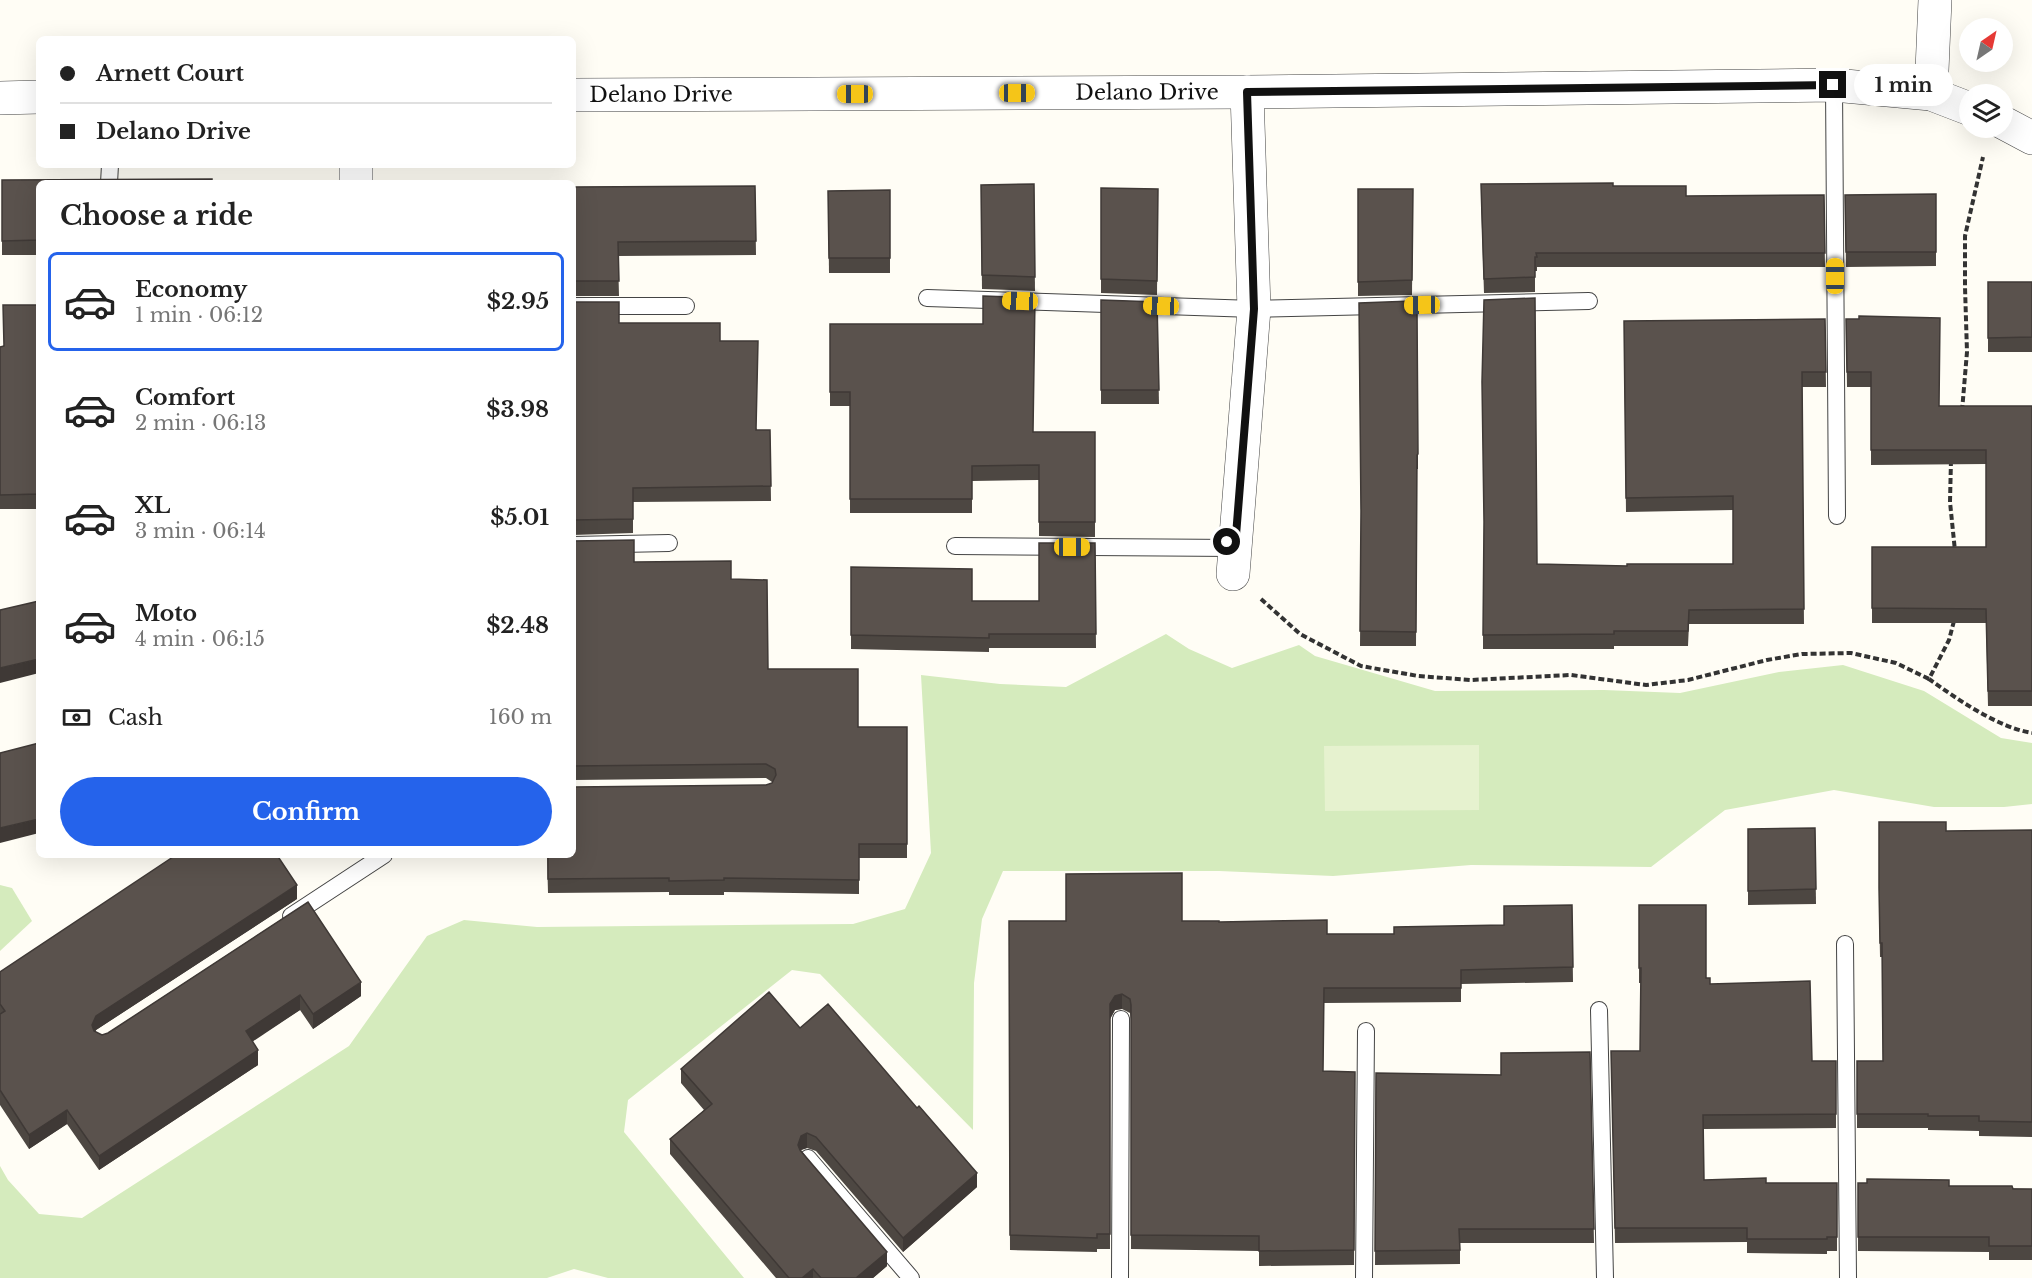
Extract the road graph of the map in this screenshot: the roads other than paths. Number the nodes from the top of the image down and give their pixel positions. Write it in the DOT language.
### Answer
graph roads {
  1 [pos="1935,0"];
  2 [pos="1833,85"];
  3 [pos="1247,92"];
  4 [pos="1931,94"];
  5 [pos="576,95"];
  6 [pos="36,97"];
  7 [pos="0,98"];
  8 [pos="1959,105"];
  9 [pos="2013,136"];
  10 [pos="2032,138"];
  11 [pos="927,298"];
  12 [pos="1589,301"];
  13 [pos="576,306"];
  14 [pos="686,306"];
  15 [pos="1254,309"];
  16 [pos="1837,516"];
  17 [pos="669,543"];
  18 [pos="576,545"];
  19 [pos="955,546"];
  20 [pos="1232,554"];
  21 [pos="379,858"];
  22 [pos="277,925"];
  23 [pos="1845,944"];
  24 [pos="1599,1010"];
  25 [pos="1121,1019"];
  26 [pos="1366,1031"];
  27 [pos="808,1158"];
  28 [pos="911,1278"];
  29 [pos="1120,1278"];
  30 [pos="1364,1278"];
  31 [pos="1605,1278"];
  32 [pos="1848,1278"];
  1 -- 4 [label="street"];
  2 -- 3 [label="street, Delano Drive"];
  2 -- 4 [label="street, Delano Drive"];
  2 -- 16 [label="lane"];
  3 -- 5 [label="street, Delano Drive"];
  3 -- 15 [label="street"];
  4 -- 8 [label="street, Delano Drive"];
  6 -- 7 [label="street"];
  9 -- 10 [label="street"];
  11 -- 15 [label="lane"];
  12 -- 15 [label="lane"];
  13 -- 14 [label="lane"];
  15 -- 20 [label="street"];
  17 -- 18 [label="lane"];
  19 -- 20 [label="lane"];
  21 -- 22 [label="lane"];
  23 -- 32 [label="lane"];
  24 -- 31 [label="lane"];
  25 -- 29 [label="lane"];
  26 -- 30 [label="lane"];
  27 -- 28 [label="lane"];
}
